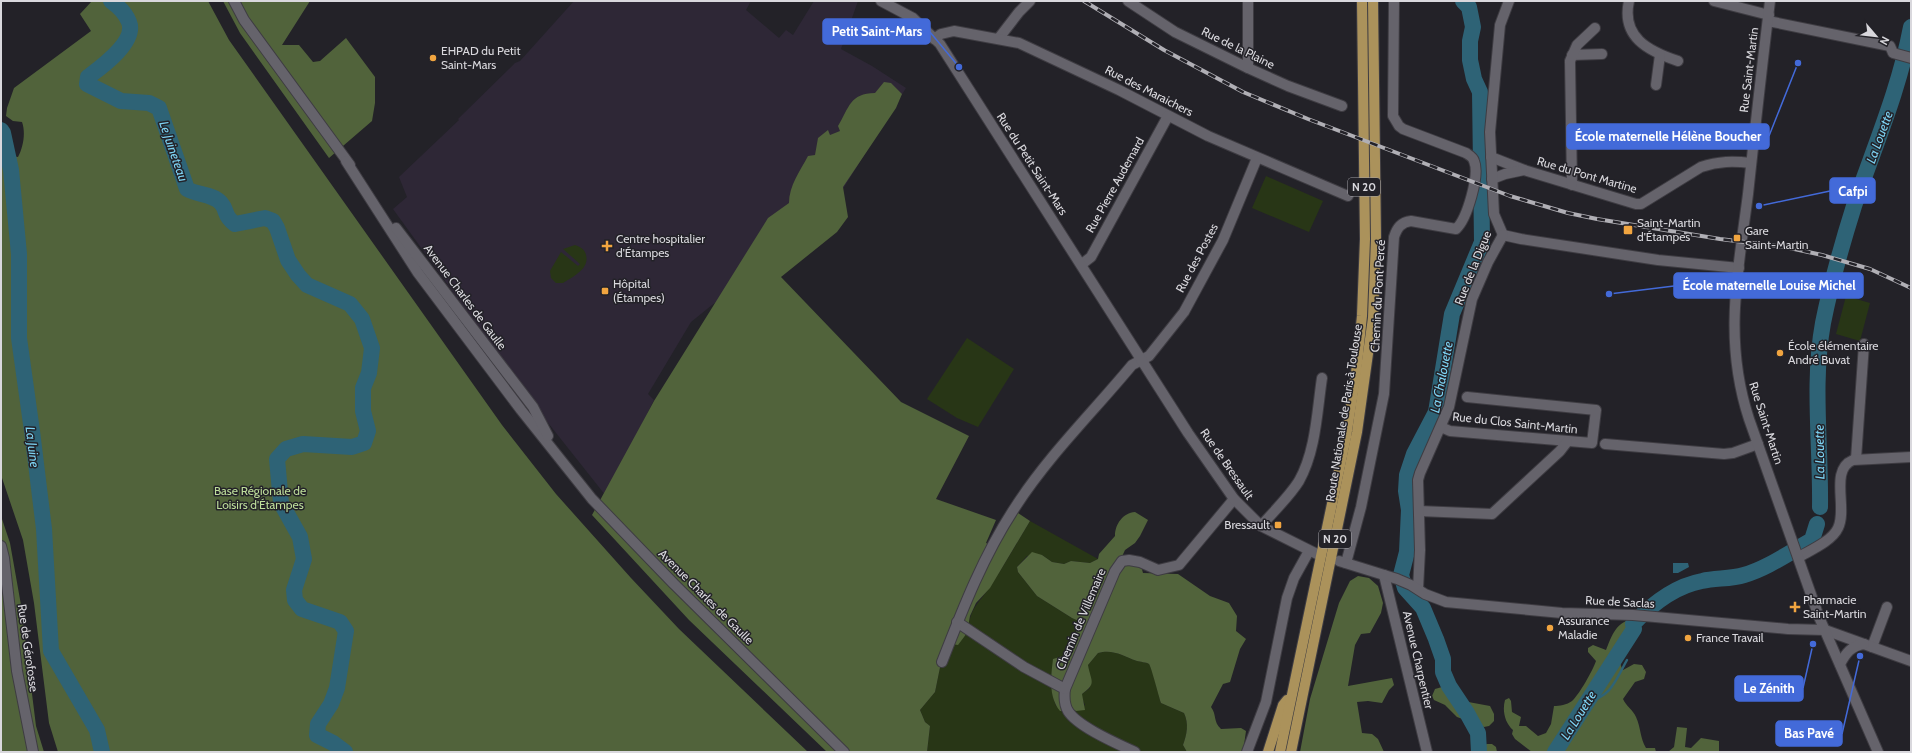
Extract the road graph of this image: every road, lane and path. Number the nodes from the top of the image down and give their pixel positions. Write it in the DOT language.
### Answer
graph roads {
  1 [pos="234,1"];
  2 [pos="881,1"];
  3 [pos="1030,1"];
  4 [pos="1128,1"];
  5 [pos="1248,1"];
  6 [pos="1362,1"];
  7 [pos="1374,1"];
  8 [pos="1394,1"];
  9 [pos="1509,1"];
  10 [pos="1629,1"];
  11 [pos="1714,1"];
  12 [pos="1770,1"];
  13 [pos="1768,18"];
  14 [pos="1595,28"];
  15 [pos="999,38"];
  16 [pos="934,39"];
  17 [pos="1602,54"];
  18 [pos="1572,55"];
  19 [pos="1660,55"];
  20 [pos="1910,58"];
  21 [pos="1678,61"];
  22 [pos="1248,68"];
  23 [pos="1656,85"];
  24 [pos="1342,106"];
  25 [pos="1168,116"];
  26 [pos="1491,157"];
  27 [pos="1257,158"];
  28 [pos="1751,163"];
  29 [pos="1524,170"];
  30 [pos="1492,179"];
  31 [pos="1572,185"];
  32 [pos="1348,196"];
  33 [pos="1500,230"];
  34 [pos="1082,264"];
  35 [pos="1739,268"];
  36 [pos="1864,344"];
  37 [pos="1142,360"];
  38 [pos="1322,378"];
  39 [pos="1467,397"];
  40 [pos="1442,428"];
  41 [pos="1567,442"];
  42 [pos="1605,444"];
  43 [pos="1758,444"];
  44 [pos="1911,457"];
  45 [pos="1856,460"];
  46 [pos="1234,499"];
  47 [pos="1419,511"];
  48 [pos="1260,526"];
  49 [pos="1,546"];
  50 [pos="1798,556"];
  51 [pos="1384,575"];
  52 [pos="1414,587"];
  53 [pos="1887,606"];
  54 [pos="957,622"];
  55 [pos="1825,630"];
  56 [pos="1868,645"];
  57 [pos="1911,661"];
  58 [pos="942,662"];
  59 [pos="1840,664"];
  60 [pos="1065,689"];
  61 [pos="1293,692"];
  62 [pos="33,752"];
  63 [pos="844,752"];
  64 [pos="1135,752"];
  65 [pos="1247,752"];
  66 [pos="1268,752"];
  67 [pos="1280,752"];
  68 [pos="1291,752"];
  69 [pos="1427,752"];
  70 [pos="1878,752"];
  1 -- 63 [label="street, Avenue Charles de Gaulle"];
  2 -- 16 [label="street, Rue du Petit Saint-Mars"];
  3 -- 15 [label="street"];
  4 -- 22 [label="street, Rue de la Plaine"];
  5 -- 22 [label="street"];
  6 -- 61 [label="main road, Route Nationale de Paris à Toulouse / N 20"];
  7 -- 68 [label="main road, Route Nationale de Paris à Toulouse / N 20"];
  8 -- 51 [label="street, Chemin du Pont Percé"];
  9 -- 26 [label="street, Rue de la Digue"];
  10 -- 19 [label="street"];
  11 -- 13 [label="street"];
  12 -- 13 [label="street, Rue Saint-Martin"];
  13 -- 20 [label="street"];
  13 -- 28 [label="street, Rue Saint-Martin"];
  14 -- 18 [label="street"];
  15 -- 16 [label="street, Rue des Maraichers"];
  15 -- 25 [label="street, Rue des Maraichers"];
  16 -- 34 [label="street, Rue du Petit Saint-Mars"];
  17 -- 18 [label="street"];
  18 -- 31 [label="street"];
  19 -- 21 [label="street"];
  19 -- 23 [label="street"];
  22 -- 24 [label="street, Rue de la Plaine"];
  25 -- 27 [label="street, Rue des Maraichers"];
  25 -- 34 [label="street, Rue Pierre Audemard"];
  26 -- 29 [label="street, Rue du Pont Martine"];
  26 -- 30 [label="street, Rue de la Digue"];
  27 -- 32 [label="street, Rue des Maraichers"];
  27 -- 37 [label="street, Rue des Postes"];
  28 -- 31 [label="street, Rue du Pont Martine"];
  28 -- 35 [label="street, Rue Saint-Martin"];
  29 -- 30 [label="street, Rue du Pont Martine"];
  29 -- 31 [label="street, Rue du Pont Martine"];
  30 -- 33 [label="street, Rue de la Digue"];
  33 -- 35 [label="street"];
  33 -- 40 [label="street, Rue de la Digue"];
  34 -- 37 [label="street, Rue du Petit Saint-Mars"];
  35 -- 43 [label="street, Rue Saint-Martin"];
  36 -- 45 [label="street"];
  37 -- 46 [label="street, Rue de Bressault"];
  37 -- 54 [label="street, Rue des Postes"];
  38 -- 48 [label="street"];
  39 -- 41 [label="street, Rue du Clos Saint-Martin"];
  40 -- 41 [label="street, Rue du Clos Saint-Martin"];
  40 -- 47 [label="street, Rue de la Digue"];
  41 -- 47 [label="street"];
  42 -- 43 [label="street"];
  43 -- 50 [label="street, Rue Saint-Martin"];
  44 -- 45 [label="street"];
  45 -- 50 [label="street"];
  46 -- 48 [label="street, Rue de Bressault"];
  46 -- 60 [label="street, Chemin de Villemaire"];
  47 -- 52 [label="street, Rue de la Digue"];
  48 -- 65 [label="street, Rue de Bressault"];
  49 -- 62 [label="street, Rue de Gérofosse"];
  50 -- 55 [label="street, Rue Saint-Martin"];
  51 -- 52 [label="street"];
  51 -- 69 [label="street, Avenue Charpentier"];
  52 -- 55 [label="street, Rue de Saclas"];
  53 -- 56 [label="street"];
  54 -- 58 [label="street, Rue des Postes"];
  54 -- 60 [label="street"];
  55 -- 56 [label="street, Rue de Saclas"];
  55 -- 59 [label="street, Rue Saint-Martin"];
  56 -- 57 [label="street, Rue de Saclas"];
  56 -- 59 [label="street"];
  59 -- 70 [label="street, Rue Saint-Martin"];
  60 -- 64 [label="street"];
  61 -- 66 [label="main road"];
  61 -- 67 [label="main road, Route Nationale de Paris à Toulouse / N 20"];
}
